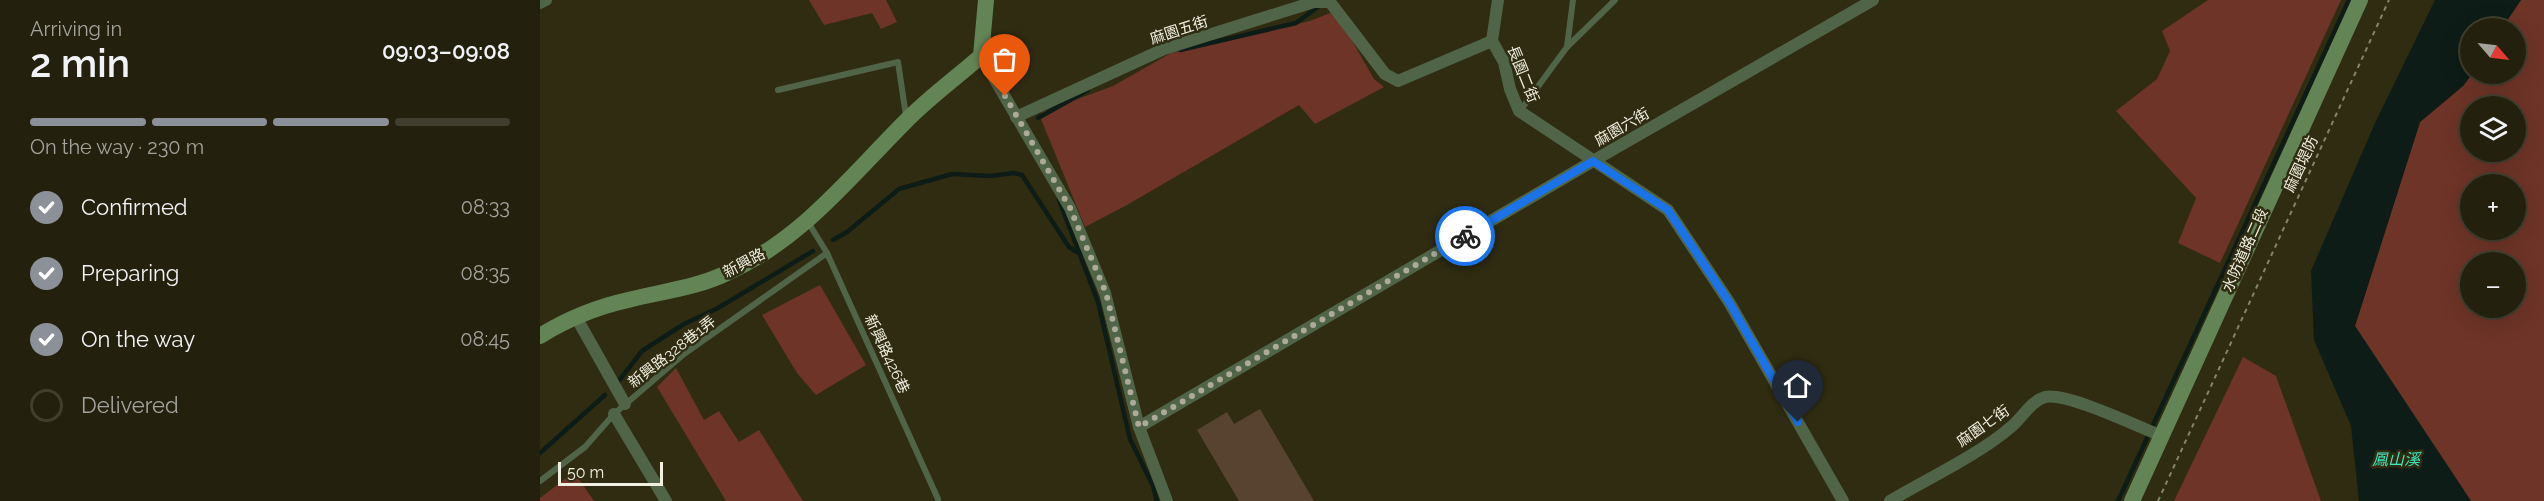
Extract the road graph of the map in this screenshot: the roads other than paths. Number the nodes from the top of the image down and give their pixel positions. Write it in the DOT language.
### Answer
graph roads {
  1 [pos="546,0"];
  2 [pos="986,0"];
  3 [pos="1498,0"];
  4 [pos="1573,0"];
  5 [pos="1615,0"];
  6 [pos="1873,0"];
  7 [pos="2360,0"];
  8 [pos="540,3"];
  9 [pos="1492,41"];
  10 [pos="1567,47"];
  11 [pos="981,56"];
  12 [pos="778,90"];
  13 [pos="1519,111"];
  14 [pos="1017,117"];
  15 [pos="907,119"];
  16 [pos="1593,161"];
  17 [pos="807,222"];
  18 [pos="827,253"];
  19 [pos="576,317"];
  20 [pos="540,336"];
  21 [pos="625,404"];
  22 [pos="614,414"];
  23 [pos="1139,427"];
  24 [pos="2162,436"];
  25 [pos="540,481"];
  26 [pos="939,499"];
  27 [pos="666,501"];
  28 [pos="1167,501"];
  29 [pos="1844,501"];
  30 [pos="1890,501"];
  31 [pos="2132,501"];
  1 -- 8 [label="street"];
  2 -- 11 [label="street"];
  3 -- 9 [label="street, 長園二街"];
  4 -- 10 [label="lane"];
  5 -- 10 [label="lane"];
  6 -- 16 [label="street, 麻園六街"];
  7 -- 24 [label="street, 水防道路二段"];
  9 -- 13 [label="street, 長園二街"];
  9 -- 14 [label="street, 麻園五街"];
  10 -- 13 [label="lane"];
  11 -- 14 [label="street"];
  11 -- 15 [label="street, 新興路"];
  12 -- 15 [label="lane"];
  13 -- 16 [label="street, 長園二街"];
  14 -- 23 [label="street"];
  15 -- 17 [label="street, 新興路"];
  16 -- 23 [label="street, 麻園六街"];
  16 -- 29 [label="street, 長園二街"];
  17 -- 18 [label="lane, 新興路426巷"];
  17 -- 19 [label="street, 新興路"];
  18 -- 21 [label="lane, 新興路328巷1弄"];
  18 -- 26 [label="lane, 新興路426巷"];
  19 -- 20 [label="street, 新興路"];
  19 -- 21 [label="street"];
  21 -- 22 [label="lane, 新興路328巷1弄"];
  22 -- 25 [label="lane, 新興路328巷1弄"];
  22 -- 27 [label="street"];
  23 -- 28 [label="street"];
  24 -- 30 [label="street, 麻園七街"];
  24 -- 31 [label="street, 水防道路二段"];
}
